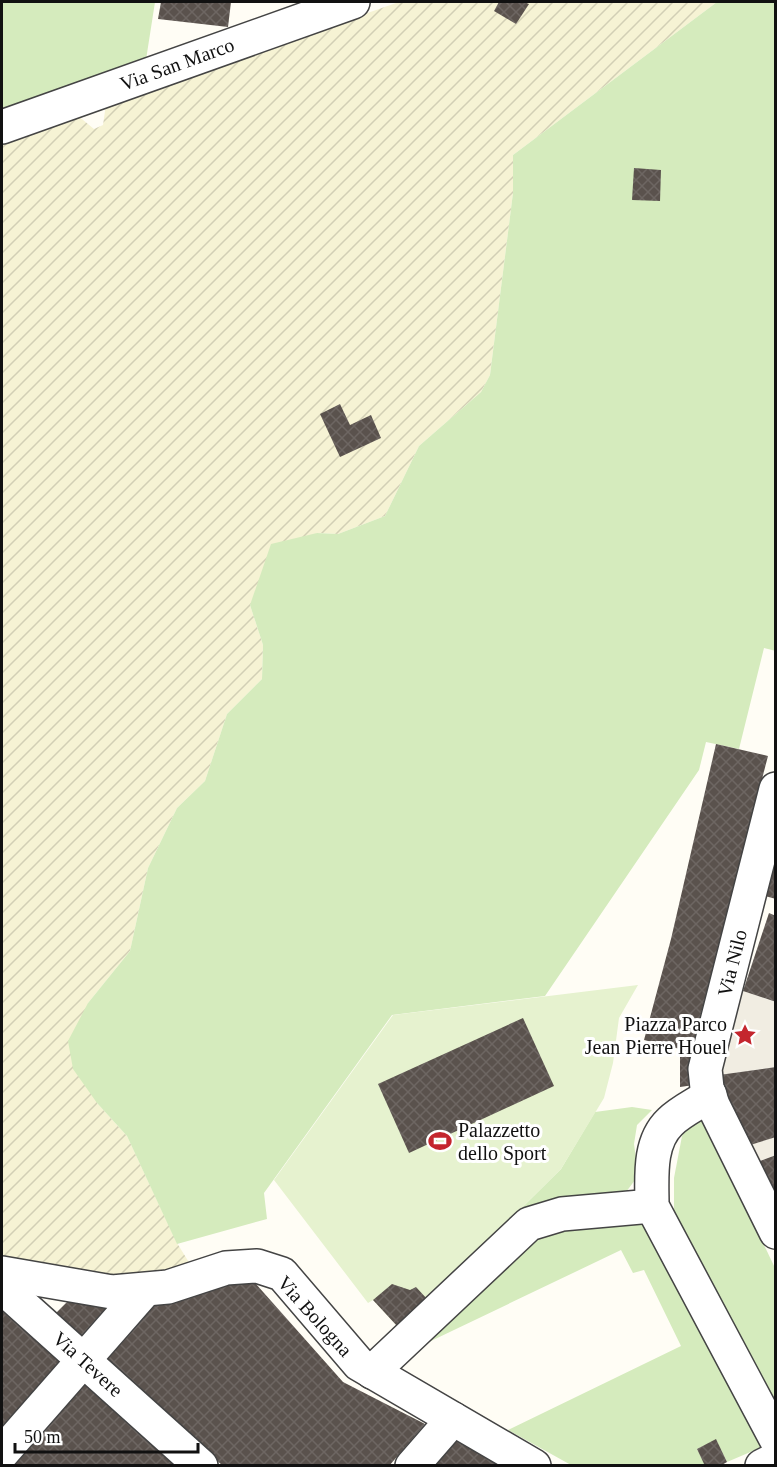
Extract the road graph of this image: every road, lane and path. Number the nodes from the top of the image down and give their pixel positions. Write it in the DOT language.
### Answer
graph roads {
  1 [pos="353,2"];
  2 [pos="2,127"];
  3 [pos="776,789"];
  4 [pos="710,1095"];
  5 [pos="652,1206"];
  6 [pos="776,1232"];
  7 [pos="2,1273"];
  8 [pos="2,1287"];
  9 [pos="145,1290"];
  10 [pos="83,1360"];
  11 [pos="372,1372"];
  12 [pos="453,1419"];
  13 [pos="776,1439"];
  14 [pos="2,1453"];
  15 [pos="776,1459"];
  16 [pos="201,1466"];
  17 [pos="412,1466"];
  18 [pos="534,1466"];
  19 [pos="762,1466"];
  1 -- 2 [label="street, Via San Marco"];
  3 -- 4 [label="street, Via Nilo"];
  4 -- 5 [label="street"];
  4 -- 6 [label="street, Via Nilo"];
  5 -- 11 [label="street"];
  5 -- 13 [label="street"];
  7 -- 9 [label="street, Via Bologna"];
  8 -- 10 [label="street, Via Tevere"];
  9 -- 10 [label="street"];
  9 -- 11 [label="street, Via Bologna"];
  10 -- 14 [label="street"];
  10 -- 16 [label="street, Via Tevere"];
  11 -- 12 [label="street, Via Bologna"];
  12 -- 17 [label="street"];
  12 -- 18 [label="street, Via Bologna"];
  15 -- 19 [label="street"];
}
